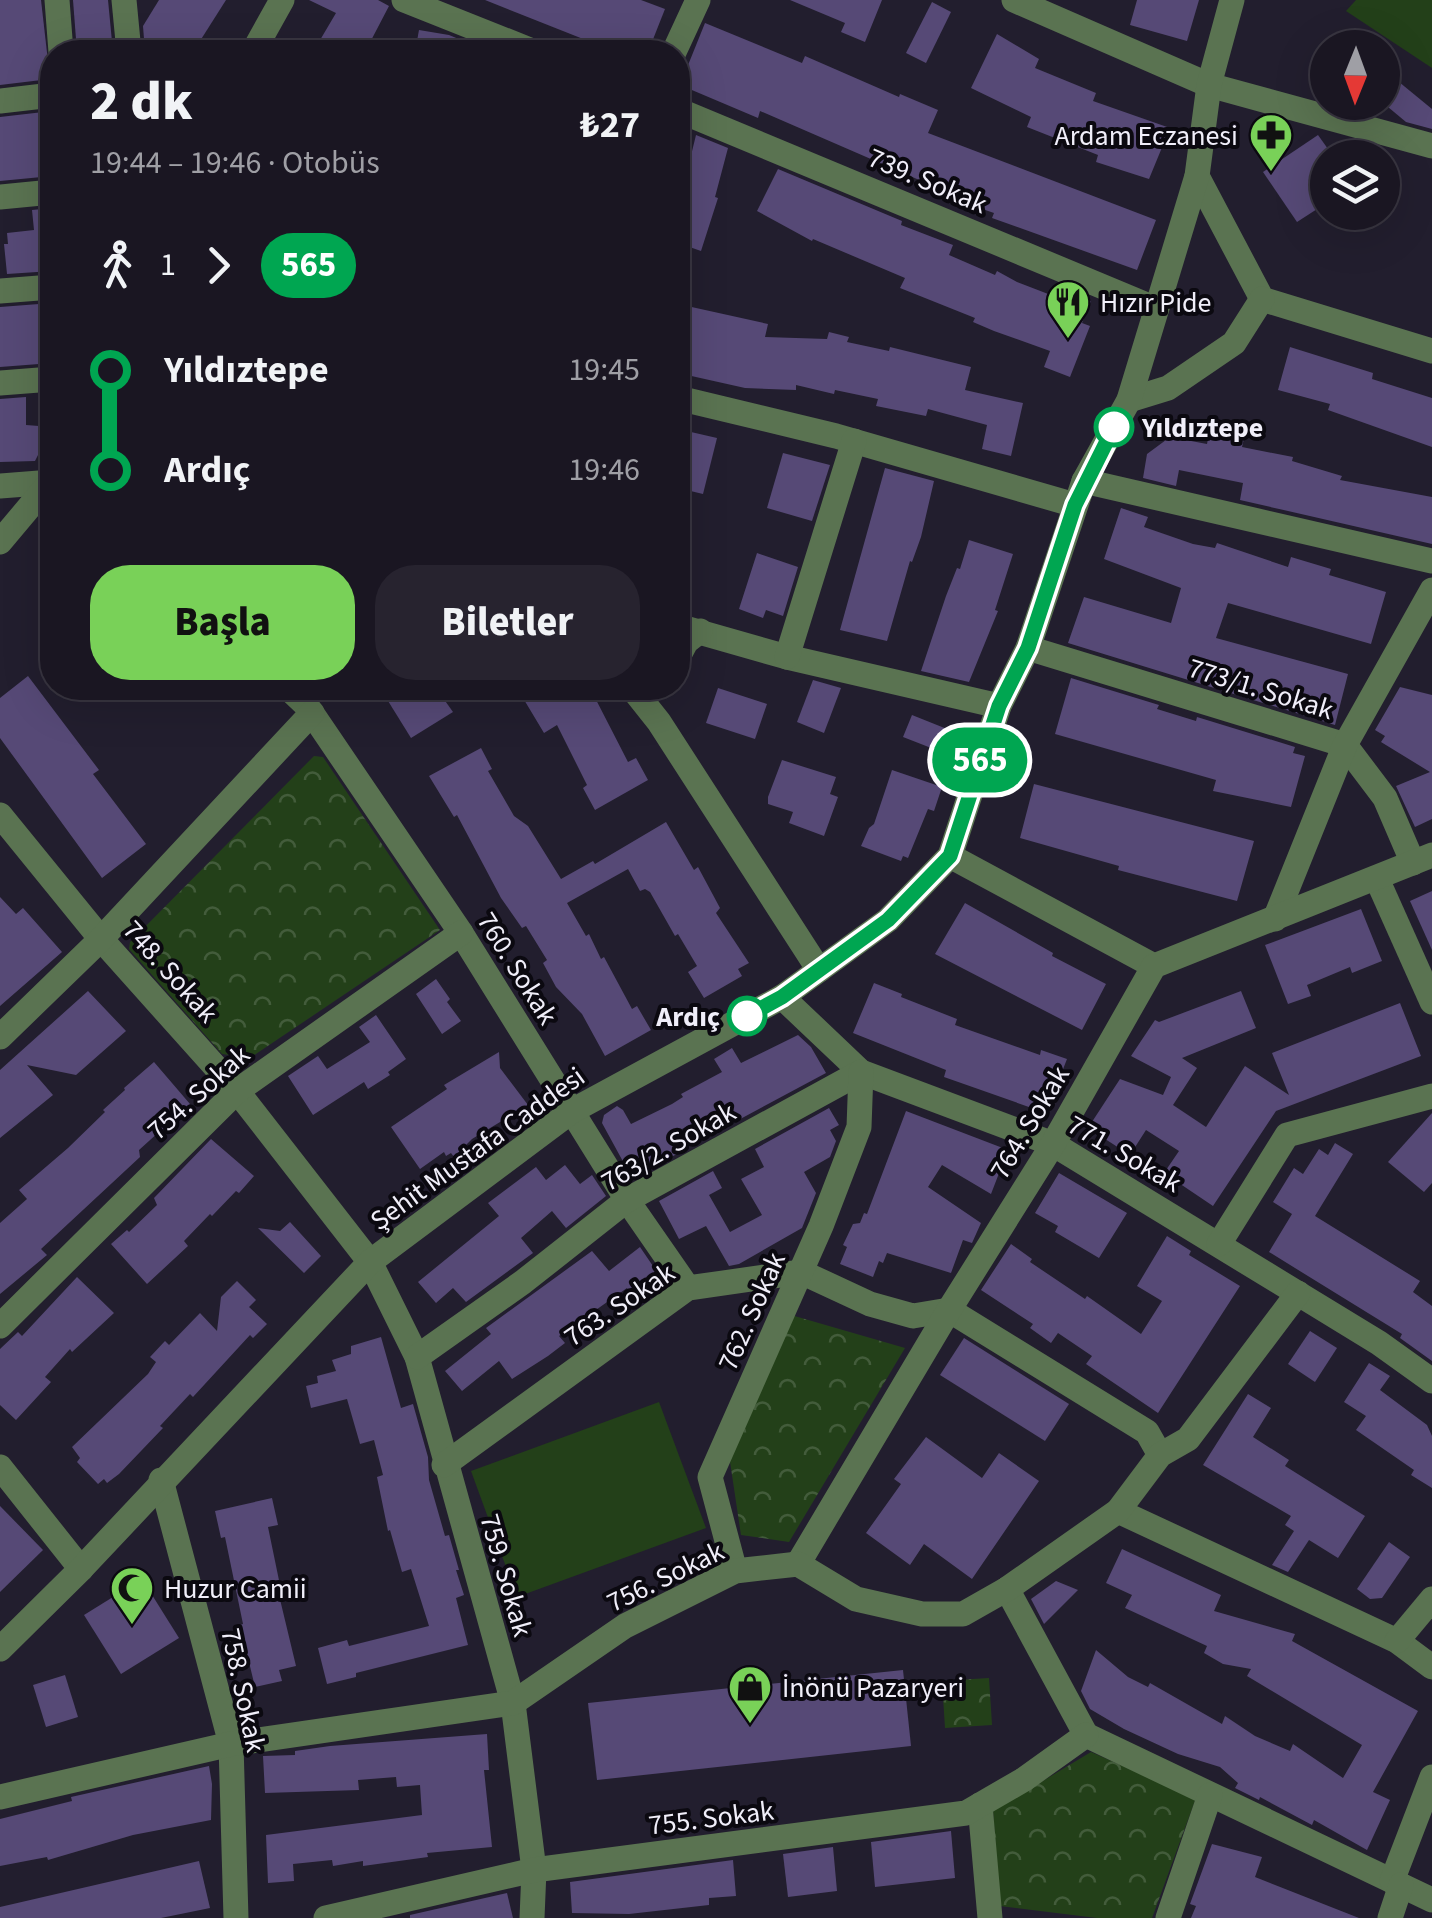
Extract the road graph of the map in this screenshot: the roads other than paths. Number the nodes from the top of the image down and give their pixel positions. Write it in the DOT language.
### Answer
graph roads {
  1 [pos="57,0"];
  2 [pos="124,0"];
  3 [pos="282,0"];
  4 [pos="404,0"];
  5 [pos="698,0"];
  6 [pos="1014,0"];
  7 [pos="1232,0"];
  8 [pos="59,40"];
  9 [pos="128,40"];
  10 [pos="260,40"];
  11 [pos="477,40"];
  12 [pos="680,40"];
  13 [pos="1208,85"];
  14 [pos="40,96"];
  15 [pos="0,101"];
  16 [pos="690,115"];
  17 [pos="1432,146"];
  18 [pos="1197,176"];
  19 [pos="40,193"];
  20 [pos="0,197"];
  21 [pos="40,288"];
  22 [pos="0,291"];
  23 [pos="1262,299"];
  24 [pos="1154,308"];
  25 [pos="1432,351"];
  26 [pos="40,380"];
  27 [pos="0,383"];
  28 [pos="1129,400"];
  29 [pos="690,401"];
  30 [pos="854,441"];
  31 [pos="40,483"];
  32 [pos="0,486"];
  33 [pos="1080,493"];
  34 [pos="40,496"];
  35 [pos="0,542"];
  36 [pos="1432,562"];
  37 [pos="1432,590"];
  38 [pos="690,629"];
  39 [pos="1028,648"];
  40 [pos="788,657"];
  41 [pos="300,700"];
  42 [pos="642,700"];
  43 [pos="662,700"];
  44 [pos="999,706"];
  45 [pos="312,713"];
  46 [pos="659,722"];
  47 [pos="1345,746"];
  48 [pos="0,815"];
  49 [pos="950,856"];
  50 [pos="1423,859"];
  51 [pos="1377,879"];
  52 [pos="1274,919"];
  53 [pos="462,933"];
  54 [pos="102,939"];
  55 [pos="1154,966"];
  56 [pos="819,970"];
  57 [pos="782,997"];
  58 [pos="1432,1002"];
  59 [pos="0,1036"];
  60 [pos="861,1072"];
  61 [pos="236,1091"];
  62 [pos="1432,1096"];
  63 [pos="572,1111"];
  64 [pos="1053,1144"];
  65 [pos="627,1200"];
  66 [pos="1219,1244"];
  67 [pos="370,1262"];
  68 [pos="801,1272"];
  69 [pos="688,1288"];
  70 [pos="1298,1294"];
  71 [pos="949,1310"];
  72 [pos="0,1326"];
  73 [pos="416,1357"];
  74 [pos="1432,1381"];
  75 [pos="1160,1455"];
  76 [pos="444,1465"];
  77 [pos="0,1467"];
  78 [pos="161,1480"];
  79 [pos="1118,1511"];
  80 [pos="798,1564"];
  81 [pos="81,1569"];
  82 [pos="735,1571"];
  83 [pos="1007,1589"];
  84 [pos="1432,1599"];
  85 [pos="1398,1641"];
  86 [pos="0,1649"];
  87 [pos="1432,1667"];
  88 [pos="512,1703"];
  89 [pos="1086,1735"];
  90 [pos="231,1744"];
  91 [pos="1432,1776"];
  92 [pos="1210,1795"];
  93 [pos="0,1797"];
  94 [pos="980,1805"];
  95 [pos="534,1870"];
  96 [pos="1397,1883"];
  97 [pos="1432,1900"];
  98 [pos="236,1918"];
  99 [pos="326,1918"];
  100 [pos="532,1918"];
  101 [pos="990,1918"];
  102 [pos="1168,1918"];
  103 [pos="1390,1918"];
  1 -- 8 [label="street"];
  2 -- 9 [label="street"];
  3 -- 10 [label="street"];
  4 -- 11 [label="street"];
  5 -- 12 [label="street"];
  6 -- 13 [label="street"];
  7 -- 13 [label="street, Şehit Mustafa Caddesi"];
  13 -- 17 [label="street"];
  13 -- 18 [label="street, Şehit Mustafa Caddesi"];
  14 -- 15 [label="street"];
  16 -- 24 [label="street, 739. Sokak"];
  18 -- 23 [label="street"];
  18 -- 24 [label="street, Şehit Mustafa Caddesi"];
  19 -- 20 [label="street"];
  21 -- 22 [label="street"];
  23 -- 25 [label="street"];
  23 -- 28 [label="street"];
  24 -- 28 [label="street, Şehit Mustafa Caddesi"];
  26 -- 27 [label="street"];
  28 -- 33 [label="street, Şehit Mustafa Caddesi"];
  29 -- 30 [label="street"];
  30 -- 33 [label="street"];
  30 -- 40 [label="street"];
  31 -- 32 [label="street"];
  33 -- 36 [label="street"];
  33 -- 39 [label="street, Şehit Mustafa Caddesi"];
  34 -- 35 [label="street"];
  37 -- 47 [label="street"];
  38 -- 40 [label="street"];
  39 -- 44 [label="street, Şehit Mustafa Caddesi"];
  39 -- 47 [label="street, 773/1. Sokak"];
  40 -- 44 [label="street"];
  41 -- 45 [label="street, 760. Sokak"];
  42 -- 46 [label="street"];
  43 -- 46 [label="street"];
  44 -- 49 [label="street, Şehit Mustafa Caddesi"];
  45 -- 53 [label="street, 760. Sokak"];
  45 -- 54 [label="street"];
  46 -- 56 [label="street"];
  47 -- 50 [label="street, 773/1. Sokak"];
  47 -- 52 [label="street"];
  48 -- 54 [label="street, 748. Sokak"];
  49 -- 55 [label="street"];
  49 -- 56 [label="street, Şehit Mustafa Caddesi"];
  50 -- 51 [label="street"];
  51 -- 52 [label="street"];
  51 -- 58 [label="street"];
  52 -- 55 [label="street"];
  53 -- 61 [label="street, 754. Sokak"];
  53 -- 63 [label="street, 760. Sokak"];
  54 -- 59 [label="street"];
  54 -- 61 [label="street, 748. Sokak"];
  55 -- 64 [label="street, 764. Sokak"];
  56 -- 57 [label="street, Şehit Mustafa Caddesi"];
  57 -- 60 [label="street, 771. Sokak"];
  57 -- 63 [label="street, Şehit Mustafa Caddesi"];
  60 -- 64 [label="street, 771. Sokak"];
  60 -- 65 [label="street, 763/2. Sokak"];
  60 -- 68 [label="street, 762. Sokak"];
  61 -- 67 [label="street, 748. Sokak"];
  61 -- 72 [label="street, 754. Sokak"];
  62 -- 66 [label="street"];
  63 -- 65 [label="street, 760. Sokak"];
  63 -- 67 [label="street, Şehit Mustafa Caddesi"];
  64 -- 66 [label="street, 771. Sokak"];
  64 -- 71 [label="street, 764. Sokak"];
  65 -- 69 [label="street, 760. Sokak"];
  65 -- 73 [label="street, 763/2. Sokak"];
  66 -- 70 [label="street, 771. Sokak"];
  67 -- 73 [label="street, 759. Sokak"];
  67 -- 78 [label="street, Şehit Mustafa Caddesi"];
  68 -- 69 [label="street, 763. Sokak"];
  68 -- 71 [label="street"];
  68 -- 82 [label="street, 762. Sokak"];
  69 -- 76 [label="street, 763. Sokak"];
  70 -- 74 [label="street, 771. Sokak"];
  70 -- 75 [label="street"];
  71 -- 75 [label="street"];
  71 -- 80 [label="street, 764. Sokak"];
  73 -- 76 [label="street, 759. Sokak"];
  75 -- 79 [label="street"];
  76 -- 88 [label="street, 759. Sokak"];
  77 -- 81 [label="street"];
  78 -- 81 [label="street, Şehit Mustafa Caddesi"];
  78 -- 90 [label="street, 758. Sokak"];
  79 -- 83 [label="street"];
  79 -- 85 [label="street"];
  80 -- 82 [label="street, 756. Sokak"];
  80 -- 83 [label="street"];
  81 -- 86 [label="street, Şehit Mustafa Caddesi"];
  82 -- 88 [label="street, 756. Sokak"];
  83 -- 89 [label="street"];
  84 -- 85 [label="street"];
  85 -- 87 [label="street"];
  88 -- 90 [label="street, 756. Sokak"];
  88 -- 95 [label="street, 759. Sokak"];
  89 -- 92 [label="street"];
  89 -- 94 [label="street, 755. Sokak"];
  90 -- 93 [label="street, 756. Sokak"];
  90 -- 98 [label="street, 758. Sokak"];
  91 -- 96 [label="street"];
  92 -- 96 [label="street"];
  92 -- 102 [label="street"];
  94 -- 95 [label="street, 755. Sokak"];
  94 -- 101 [label="street"];
  95 -- 99 [label="street, 755. Sokak"];
  95 -- 100 [label="street, 759. Sokak"];
  96 -- 97 [label="street"];
  96 -- 103 [label="street"];
}
